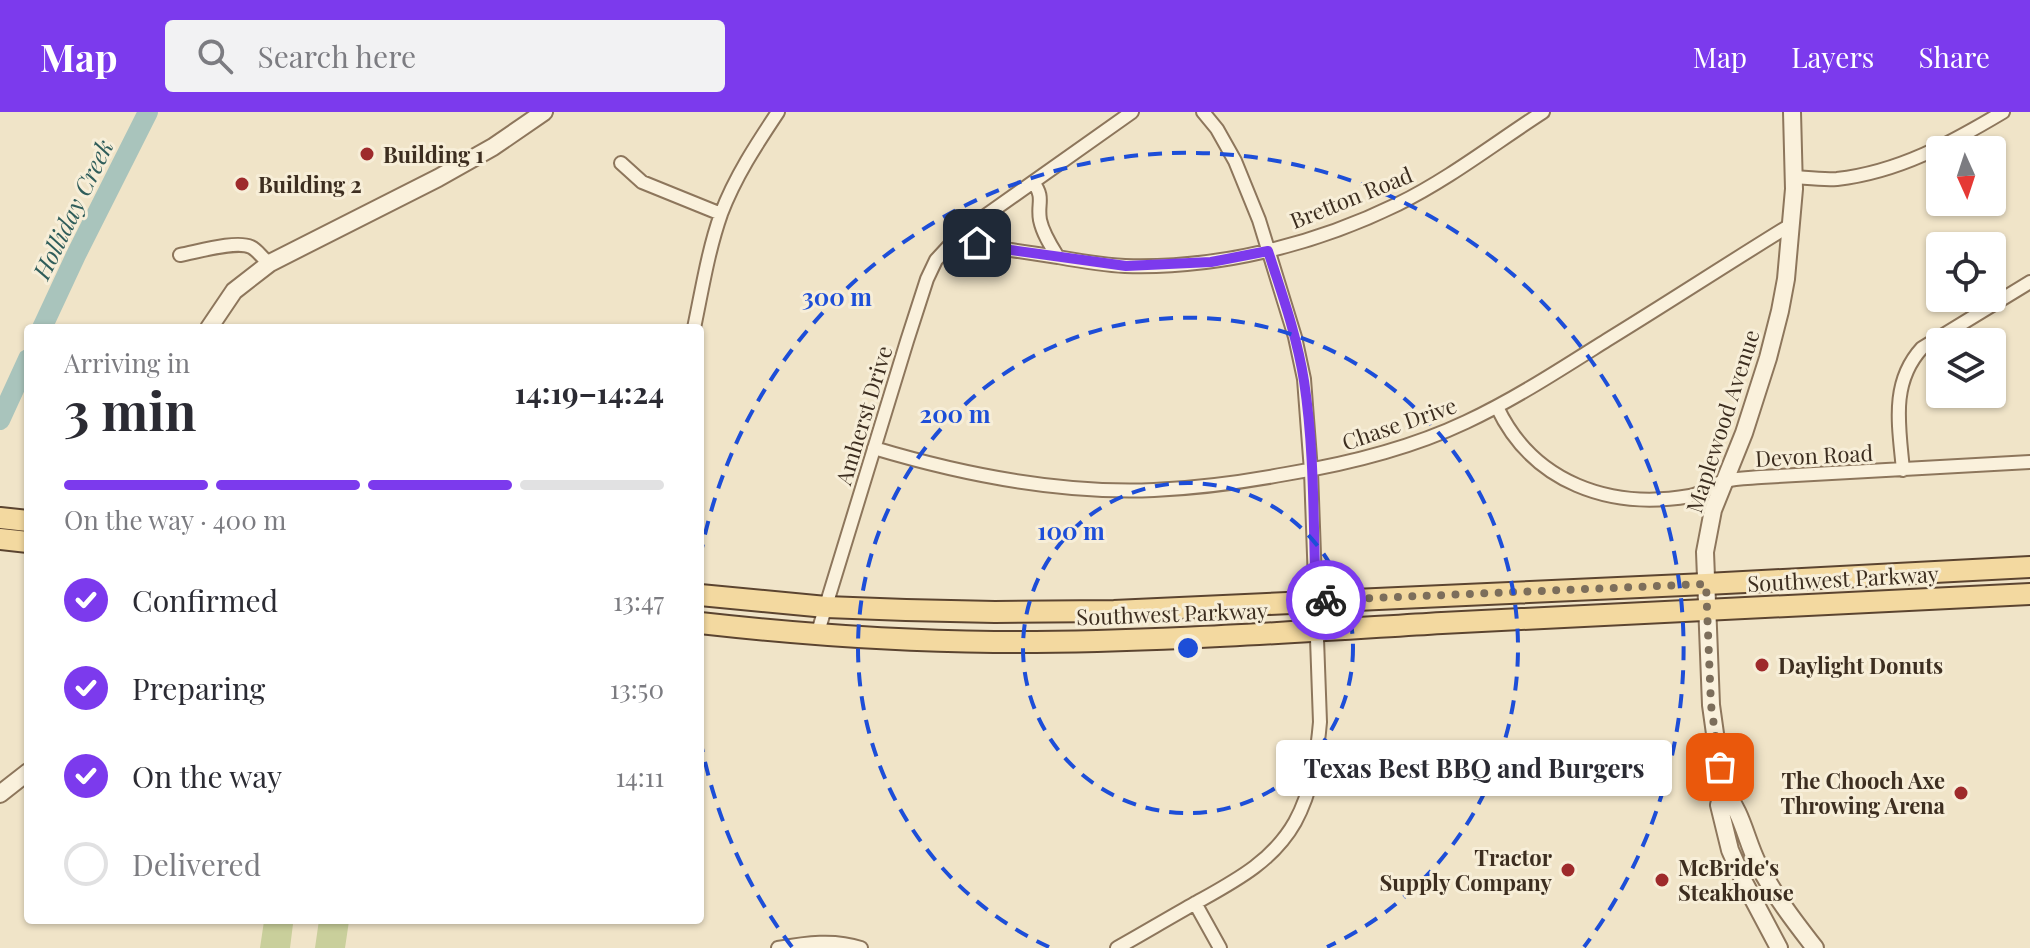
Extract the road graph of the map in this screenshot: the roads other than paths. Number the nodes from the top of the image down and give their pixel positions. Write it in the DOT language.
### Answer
graph roads {
  1 [pos="544,112"];
  2 [pos="778,112"];
  3 [pos="1132,112"];
  4 [pos="1203,112"];
  5 [pos="1543,112"];
  6 [pos="1792,112"];
  7 [pos="2003,112"];
  8 [pos="621,163"];
  9 [pos="1794,177"];
  10 [pos="1033,182"];
  11 [pos="721,214"];
  12 [pos="1792,224"];
  13 [pos="961,233"];
  14 [pos="1268,251"];
  15 [pos="180,255"];
  16 [pos="1058,257"];
  17 [pos="270,263"];
  18 [pos="2030,282"];
  19 [pos="212,324"];
  20 [pos="695,324"];
  21 [pos="1497,407"];
  22 [pos="874,448"];
  23 [pos="2030,462"];
  24 [pos="1903,470"];
  25 [pos="1311,471"];
  26 [pos="1724,481"];
  27 [pos="0,518"];
  28 [pos="24,521"];
  29 [pos="0,539"];
  30 [pos="24,542"];
  31 [pos="2030,567"];
  32 [pos="1706,584"];
  33 [pos="2030,594"];
  34 [pos="704,595"];
  35 [pos="1316,601"];
  36 [pos="826,607"];
  37 [pos="1707,609"];
  38 [pos="961,611"];
  39 [pos="704,623"];
  40 [pos="1317,630"];
  41 [pos="817,635"];
  42 [pos="961,641"];
  43 [pos="24,775"];
  44 [pos="1723,791"];
  45 [pos="0,794"];
  46 [pos="1195,903"];
  47 [pos="778,948"];
  48 [pos="861,948"];
  49 [pos="1117,948"];
  50 [pos="1220,948"];
  51 [pos="1779,948"];
  52 [pos="1815,948"];
  1 -- 17 [label="street"];
  2 -- 11 [label="street"];
  3 -- 10 [label="street, Amherst Drive"];
  4 -- 14 [label="street"];
  5 -- 14 [label="street, Bretton Road"];
  6 -- 9 [label="street, Maplewood Avenue"];
  7 -- 9 [label="street"];
  8 -- 11 [label="street"];
  9 -- 12 [label="street, Maplewood Avenue"];
  10 -- 13 [label="street, Amherst Drive"];
  10 -- 16 [label="street"];
  11 -- 20 [label="street"];
  12 -- 21 [label="street, Chase Drive"];
  12 -- 26 [label="street, Maplewood Avenue"];
  13 -- 16 [label="street, Bretton Road"];
  13 -- 22 [label="street, Amherst Drive"];
  14 -- 16 [label="street, Bretton Road"];
  14 -- 25 [label="street"];
  15 -- 17 [label="street"];
  17 -- 19 [label="street"];
  18 -- 24 [label="street"];
  21 -- 25 [label="street, Chase Drive"];
  21 -- 26 [label="street, Devon Road"];
  22 -- 25 [label="street, Chase Drive"];
  22 -- 36 [label="street, Amherst Drive"];
  23 -- 24 [label="street, Devon Road"];
  24 -- 26 [label="street, Devon Road"];
  25 -- 35 [label="street"];
  26 -- 32 [label="street, Maplewood Avenue"];
  27 -- 28 [label="main road"];
  29 -- 30 [label="main road"];
  31 -- 32 [label="main road, Southwest Parkway"];
  32 -- 35 [label="main road, Southwest Parkway"];
  32 -- 37 [label="street, Maplewood Avenue"];
  33 -- 37 [label="main road, Southwest Parkway"];
  34 -- 36 [label="main road, Southwest Parkway"];
  35 -- 38 [label="main road, Southwest Parkway"];
  35 -- 40 [label="street"];
  36 -- 38 [label="main road, Southwest Parkway"];
  36 -- 41 [label="street, Amherst Drive"];
  37 -- 40 [label="main road, Southwest Parkway"];
  37 -- 44 [label="street, Maplewood Avenue"];
  38 -- 42 [label="main road"];
  39 -- 41 [label="main road, Southwest Parkway"];
  40 -- 42 [label="main road, Southwest Parkway"];
  40 -- 46 [label="street"];
  41 -- 42 [label="main road, Southwest Parkway"];
  43 -- 45 [label="street"];
  44 -- 51 [label="street, Maplewood Avenue"];
  44 -- 52 [label="street, Maplewood Avenue"];
  46 -- 49 [label="street"];
  46 -- 50 [label="street"];
  47 -- 48 [label="street"];
}
